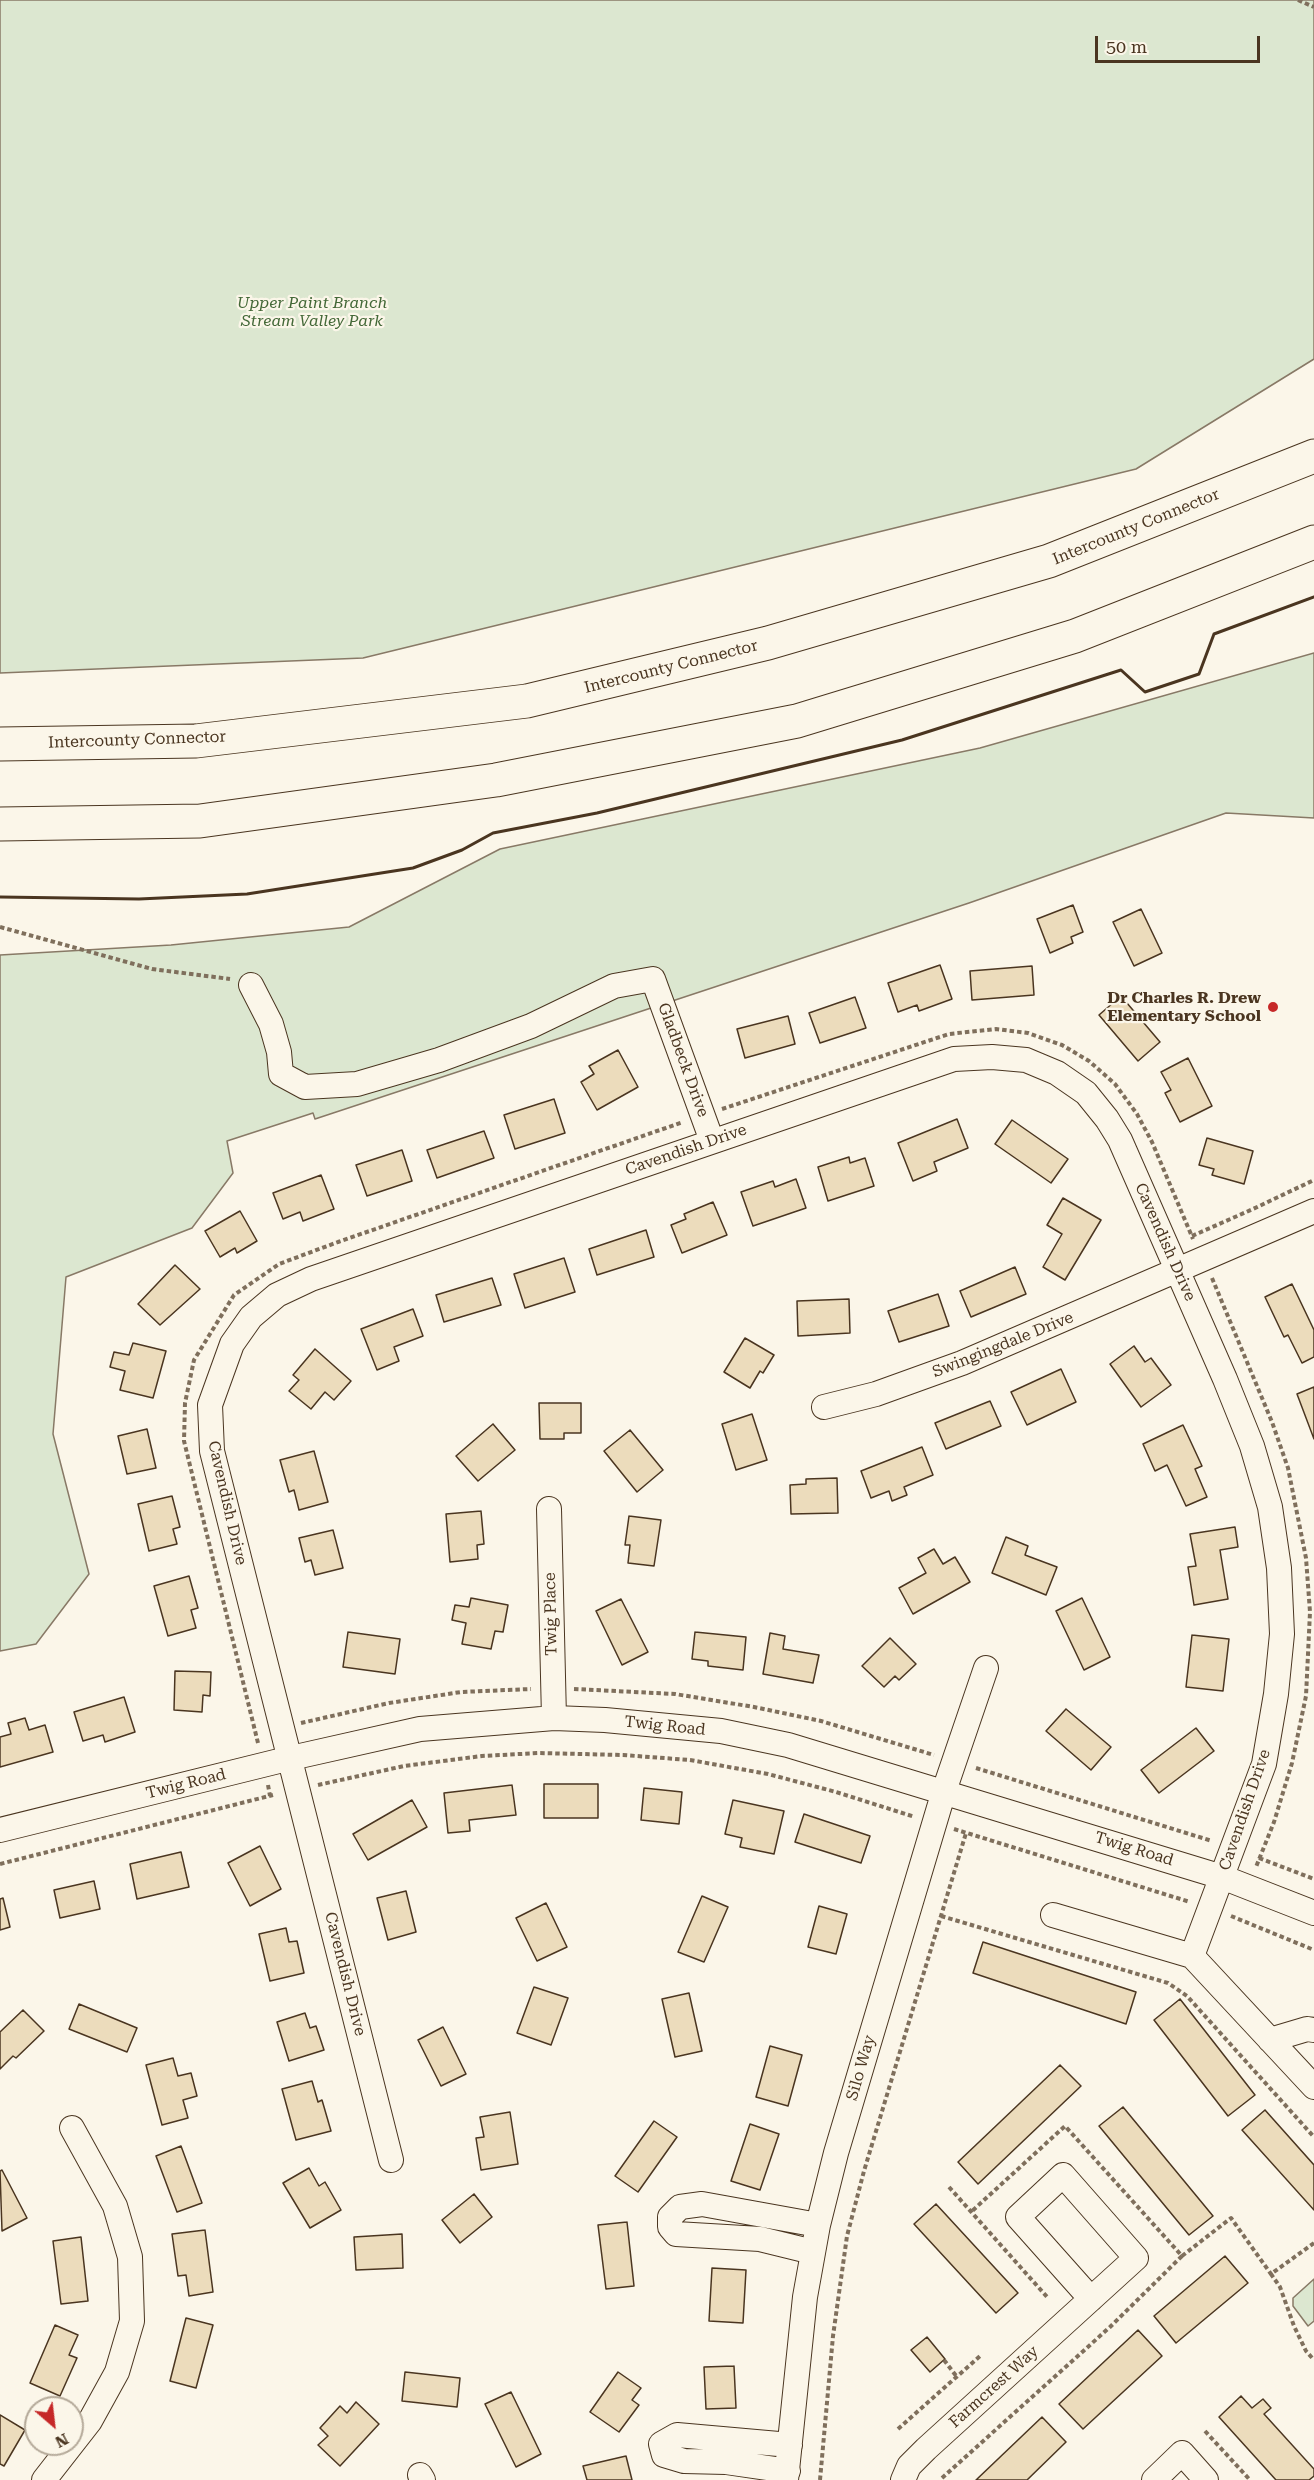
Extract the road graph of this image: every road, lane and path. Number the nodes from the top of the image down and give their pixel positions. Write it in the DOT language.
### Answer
graph roads {
  1 [pos="1298,0"];
  2 [pos="1314,7"];
  3 [pos="1314,456"];
  4 [pos="1314,542"];
  5 [pos="0,744"];
  6 [pos="0,824"];
  7 [pos="0,927"];
  8 [pos="251,985"];
  9 [pos="703,1116"];
  10 [pos="712,1141"];
  11 [pos="1314,1180"];
  12 [pos="1314,1211"];
  13 [pos="1192,1236"];
  14 [pos="1204,1260"];
  15 [pos="1178,1271"];
  16 [pos="824,1407"];
  17 [pos="549,1509"];
  18 [pos="986,1668"];
  19 [pos="554,1719"];
  20 [pos="291,1758"];
  21 [pos="263,1765"];
  22 [pos="299,1789"];
  23 [pos="944,1791"];
  24 [pos="270,1796"];
  25 [pos="934,1823"];
  26 [pos="0,1830"];
  27 [pos="966,1833"];
  28 [pos="0,1864"];
  29 [pos="1222,1877"];
  30 [pos="1246,1887"];
  31 [pos="1221,1912"];
  32 [pos="1314,1913"];
  33 [pos="941,1916"];
  34 [pos="1053,1916"];
  35 [pos="1314,1950"];
  36 [pos="1192,1956"];
  37 [pos="1314,2030"];
  38 [pos="1270,2040"];
  39 [pos="1314,2087"];
  40 [pos="72,2128"];
  41 [pos="1314,2136"];
  42 [pos="391,2160"];
  43 [pos="949,2187"];
  44 [pos="818,2225"];
  45 [pos="1314,2243"];
  46 [pos="813,2252"];
  47 [pos="1182,2256"];
  48 [pos="1271,2274"];
  49 [pos="1048,2298"];
  50 [pos="1091,2299"];
  51 [pos="980,2356"];
  52 [pos="944,2360"];
  53 [pos="1314,2360"];
  54 [pos="957,2377"];
  55 [pos="898,2429"];
  56 [pos="1205,2431"];
  57 [pos="790,2445"];
  58 [pos="787,2476"];
  59 [pos="44,2480"];
  60 [pos="820,2480"];
  61 [pos="903,2480"];
  62 [pos="1154,2480"];
  63 [pos="1206,2480"];
  64 [pos="1250,2480"];
  1 -- 2 [label="path"];
  3 -- 5 [label="highway, Intercounty Connector"];
  4 -- 6 [label="highway"];
  7 -- 8 [label="path"];
  8 -- 9 [label="street, Gladbeck Drive"];
  9 -- 10 [label="street, Gladbeck Drive"];
  9 -- 13 [label="path"];
  9 -- 21 [label="path"];
  10 -- 15 [label="street, Cavendish Drive"];
  10 -- 20 [label="street, Cavendish Drive"];
  11 -- 13 [label="path"];
  12 -- 14 [label="street, Swingingdale Drive"];
  13 -- 14 [label="path"];
  14 -- 15 [label="street, Swingingdale Drive"];
  14 -- 30 [label="path"];
  15 -- 16 [label="street, Swingingdale Drive"];
  15 -- 29 [label="street, Cavendish Drive"];
  17 -- 19 [label="street, Twig Place"];
  18 -- 23 [label="street, Silo Way"];
  19 -- 20 [label="street, Twig Road"];
  19 -- 23 [label="street, Twig Road"];
  20 -- 21 [label="street, Twig Road"];
  20 -- 22 [label="street, Cavendish Drive"];
  21 -- 24 [label="path"];
  21 -- 26 [label="street, Twig Road"];
  22 -- 24 [label="path"];
  22 -- 25 [label="path"];
  22 -- 42 [label="street, Cavendish Drive"];
  23 -- 25 [label="street, Silo Way"];
  23 -- 29 [label="street, Twig Road"];
  24 -- 28 [label="path"];
  25 -- 27 [label="path"];
  25 -- 44 [label="street, Silo Way"];
  27 -- 31 [label="path"];
  27 -- 33 [label="path"];
  29 -- 30 [label="street, Twig Road"];
  29 -- 31 [label="street, Cavendish Drive"];
  30 -- 31 [label="path"];
  30 -- 32 [label="street, Twig Road"];
  31 -- 35 [label="path"];
  31 -- 36 [label="street, Cavendish Drive"];
  33 -- 41 [label="path"];
  33 -- 60 [label="path"];
  34 -- 36 [label="street"];
  36 -- 38 [label="street"];
  37 -- 38 [label="street"];
  38 -- 39 [label="street"];
  40 -- 59 [label="street"];
  43 -- 49 [label="path"];
  44 -- 46 [label="street, Silo Way"];
  44 -- 46 [label="street"];
  45 -- 48 [label="path"];
  46 -- 57 [label="street, Silo Way"];
  47 -- 48 [label="path"];
  48 -- 53 [label="path"];
  50 -- 50 [label="street, Farmcrest Way"];
  50 -- 61 [label="street, Farmcrest Way"];
  51 -- 54 [label="path"];
  52 -- 54 [label="path"];
  54 -- 55 [label="path"];
  56 -- 64 [label="path"];
  57 -- 58 [label="street, Silo Way"];
  57 -- 58 [label="street"];
  62 -- 63 [label="street"];
}
